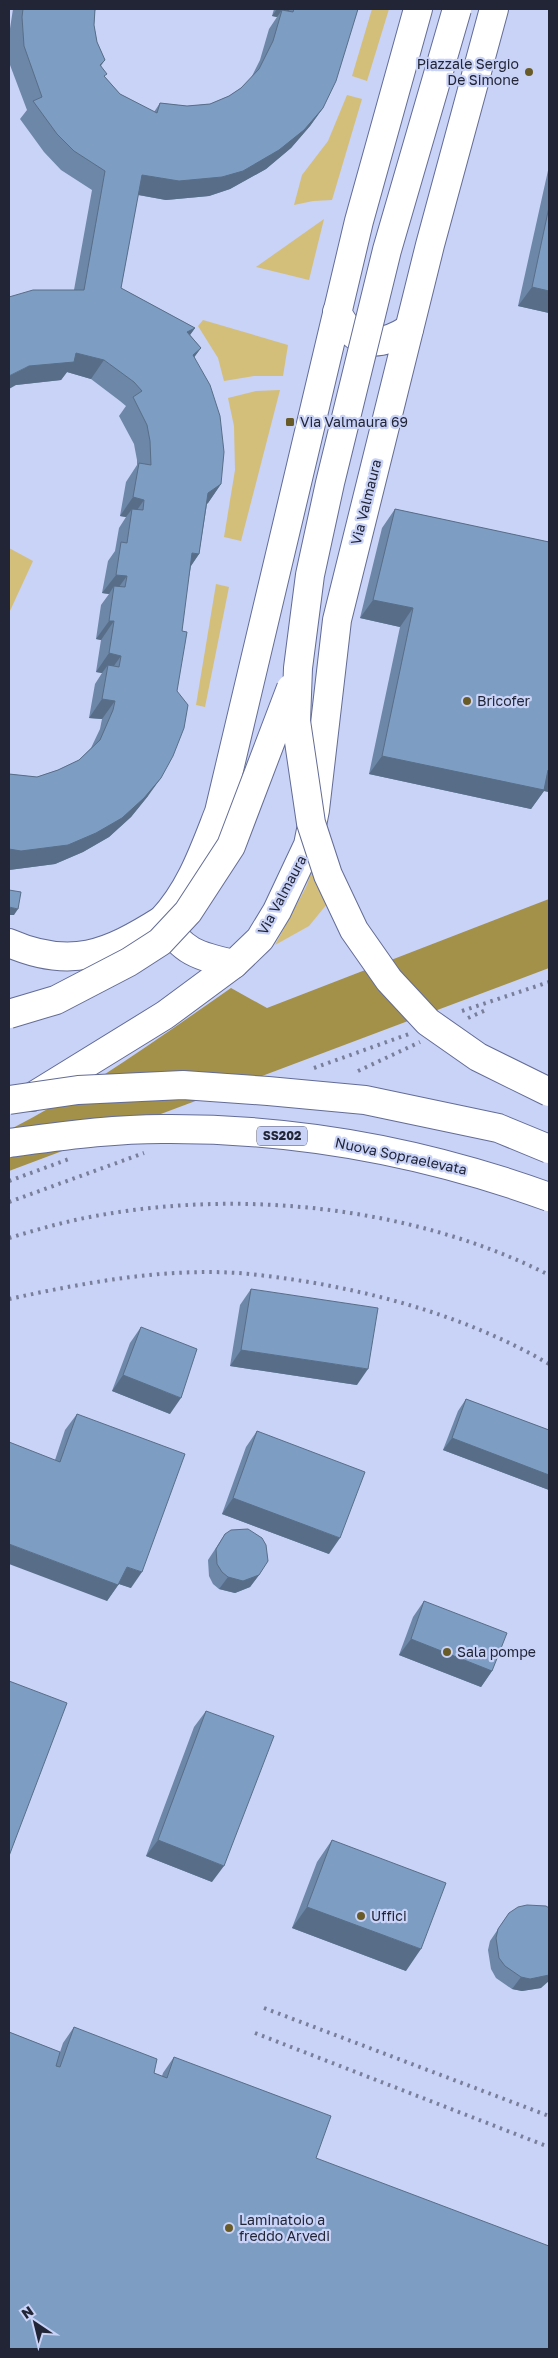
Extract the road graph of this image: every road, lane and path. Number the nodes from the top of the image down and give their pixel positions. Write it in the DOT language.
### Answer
graph roads {
  1 [pos="418,9"];
  2 [pos="456,9"];
  3 [pos="494,9"];
  4 [pos="337,312"];
  5 [pos="409,329"];
  6 [pos="298,668"];
  7 [pos="162,920"];
  8 [pos="9,943"];
  9 [pos="234,964"];
  10 [pos="9,1014"];
  11 [pos="549,1092"];
  12 [pos="9,1100"];
  13 [pos="9,1110"];
  14 [pos="9,1143"];
  15 [pos="549,1149"];
  16 [pos="549,1197"];
  1 -- 4 [label="main road"];
  2 -- 6 [label="main road, bridge"];
  3 -- 5 [label="main road, Via Valmaura"];
  4 -- 5 [label="main road"];
  4 -- 7 [label="main road"];
  5 -- 9 [label="main road, Via Valmaura"];
  6 -- 10 [label="main road, bridge"];
  6 -- 11 [label="main road, bridge"];
  7 -- 8 [label="main road"];
  7 -- 9 [label="main road"];
  9 -- 13 [label="main road, Via Valmaura"];
  12 -- 15 [label="main road, bridge"];
  14 -- 16 [label="main road, Nuova Sopraelevata / SS202, bridge"];
}
